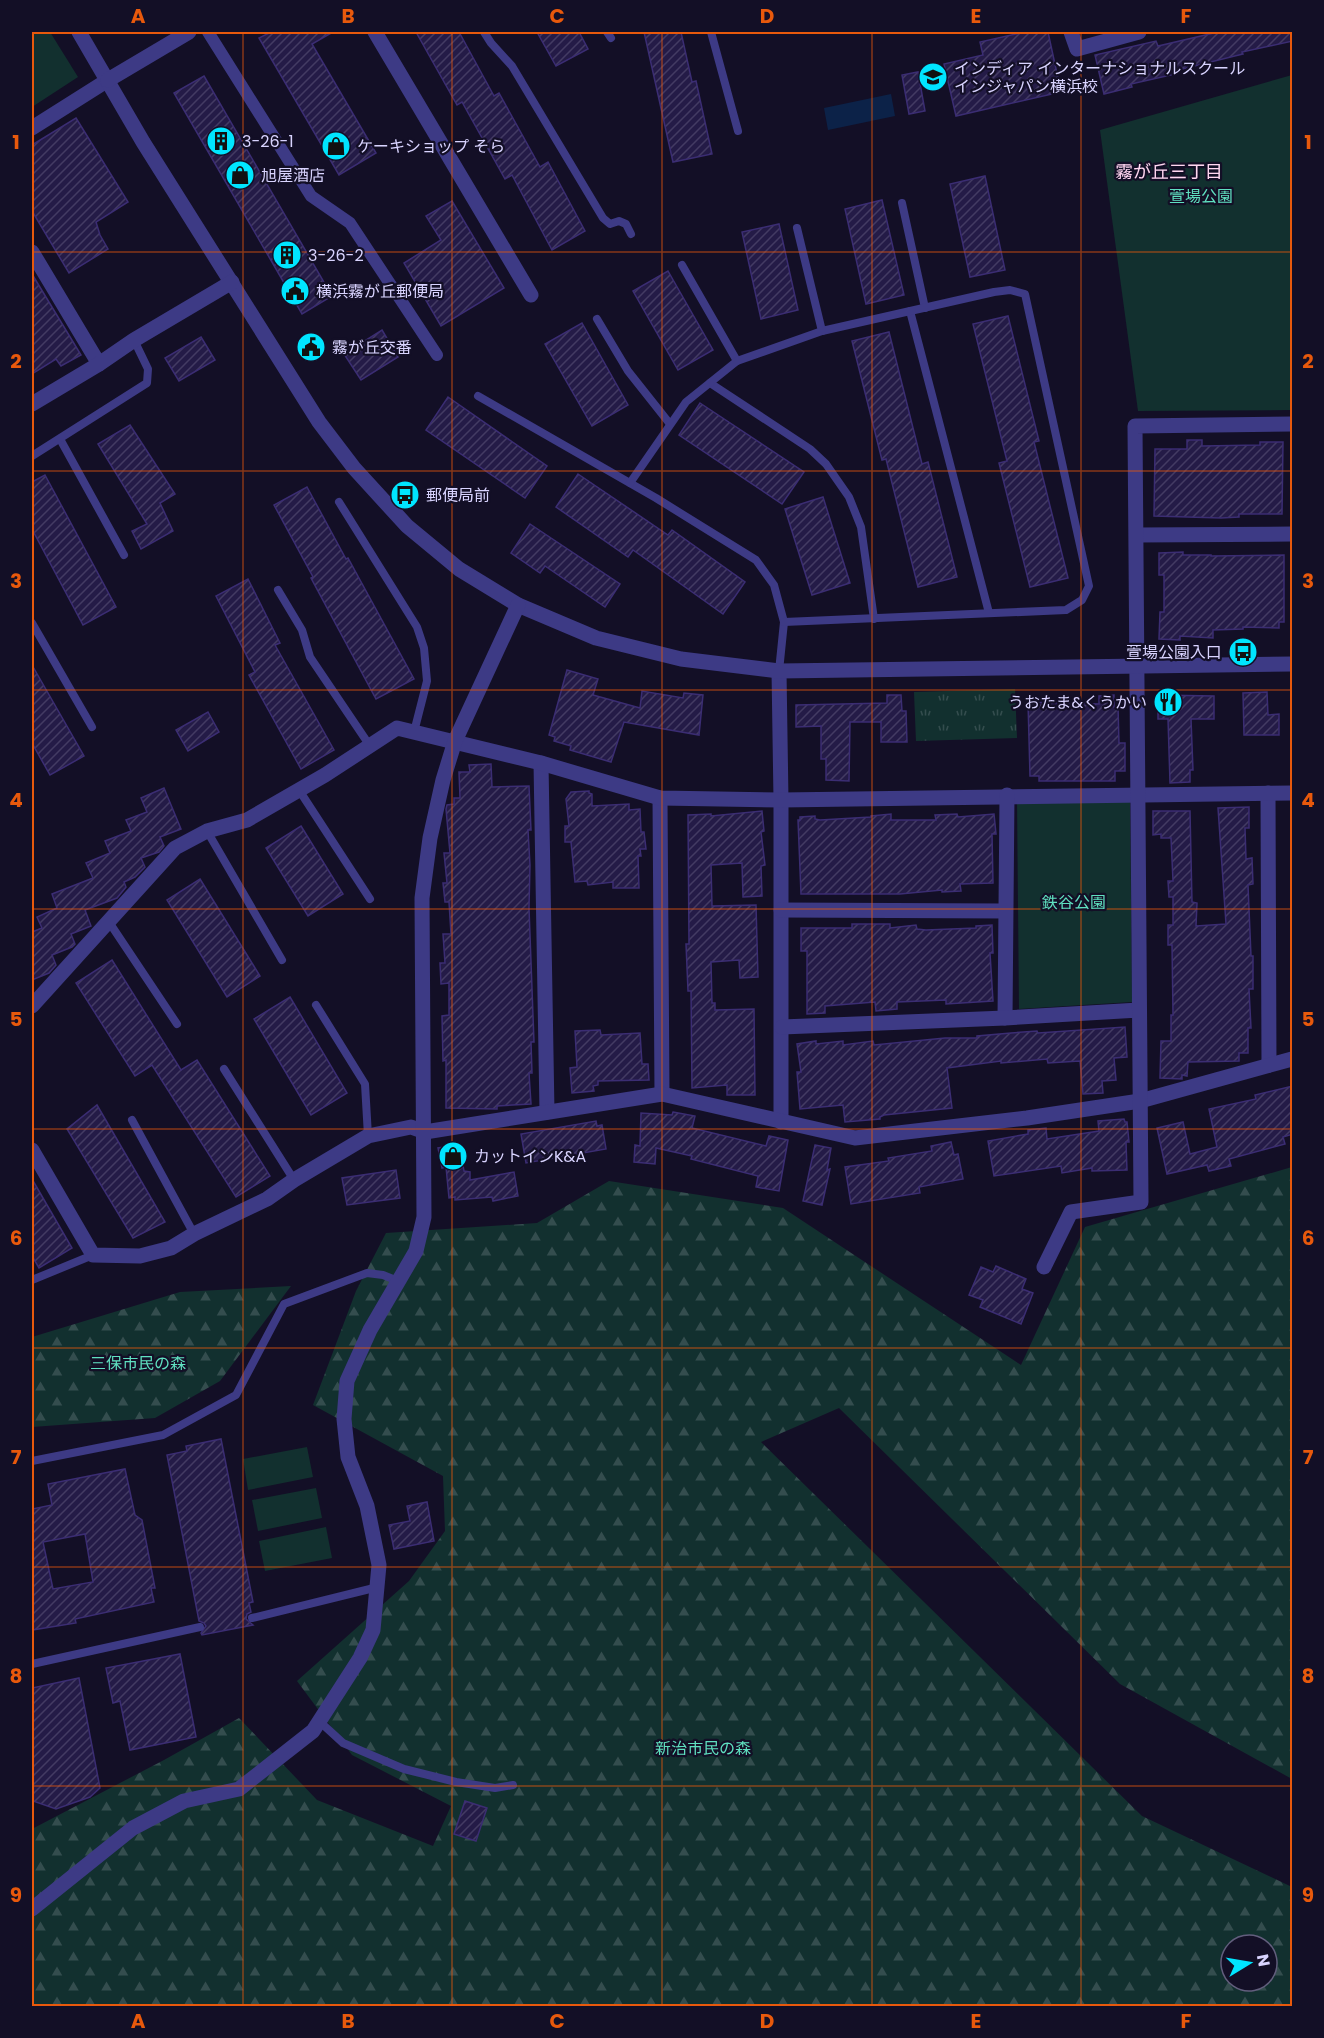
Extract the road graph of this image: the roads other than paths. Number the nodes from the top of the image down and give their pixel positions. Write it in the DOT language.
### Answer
graph roads {
  1 [pos="79,32"];
  2 [pos="189,32"];
  3 [pos="208,32"];
  4 [pos="375,32"];
  5 [pos="484,32"];
  6 [pos="711,32"];
  7 [pos="1071,32"];
  8 [pos="1139,32"];
  9 [pos="108,80"];
  10 [pos="32,128"];
  11 [pos="738,131"];
  12 [pos="902,204"];
  13 [pos="797,228"];
  14 [pos="631,234"];
  15 [pos="33,259"];
  16 [pos="682,265"];
  17 [pos="232,282"];
  18 [pos="531,295"];
  19 [pos="926,308"];
  20 [pos="910,311"];
  21 [pos="597,319"];
  22 [pos="822,331"];
  23 [pos="134,339"];
  24 [pos="438,355"];
  25 [pos="737,361"];
  26 [pos="99,364"];
  27 [pos="710,383"];
  28 [pos="478,396"];
  29 [pos="32,404"];
  30 [pos="670,424"];
  31 [pos="1293,424"];
  32 [pos="60,439"];
  33 [pos="32,456"];
  34 [pos="630,483"];
  35 [pos="339,502"];
  36 [pos="1293,534"];
  37 [pos="1137,536"];
  38 [pos="124,555"];
  39 [pos="278,590"];
  40 [pos="518,605"];
  41 [pos="989,613"];
  42 [pos="874,619"];
  43 [pos="784,622"];
  44 [pos="32,623"];
  45 [pos="1138,664"];
  46 [pos="1293,664"];
  47 [pos="779,671"];
  48 [pos="92,727"];
  49 [pos="414,732"];
  50 [pos="455,741"];
  51 [pos="370,746"];
  52 [pos="542,763"];
  53 [pos="299,790"];
  54 [pos="1268,793"];
  55 [pos="1293,793"];
  56 [pos="1138,794"];
  57 [pos="1006,795"];
  58 [pos="660,798"];
  59 [pos="781,800"];
  60 [pos="207,831"];
  61 [pos="370,899"];
  62 [pos="781,910"];
  63 [pos="1005,911"];
  64 [pos="109,922"];
  65 [pos="282,960"];
  66 [pos="316,1005"];
  67 [pos="32,1006"];
  68 [pos="1139,1010"];
  69 [pos="1005,1018"];
  70 [pos="177,1024"];
  71 [pos="782,1028"];
  72 [pos="1293,1059"];
  73 [pos="1269,1065"];
  74 [pos="224,1070"];
  75 [pos="662,1094"];
  76 [pos="1140,1101"];
  77 [pos="547,1112"];
  78 [pos="132,1120"];
  79 [pos="781,1122"];
  80 [pos="425,1132"];
  81 [pos="368,1136"];
  82 [pos="32,1150"];
  83 [pos="294,1180"];
  84 [pos="194,1234"];
  85 [pos="93,1255"];
  86 [pos="1044,1267"];
  87 [pos="32,1280"];
  88 [pos="398,1281"];
  89 [pos="32,1461"];
  90 [pos="378,1587"];
  91 [pos="252,1618"];
  92 [pos="200,1628"];
  93 [pos="32,1664"];
  94 [pos="319,1721"];
  95 [pos="513,1785"];
  96 [pos="32,1909"];
  1 -- 9 [label="street"];
  2 -- 9 [label="street"];
  3 -- 24 [label="street"];
  4 -- 18 [label="street"];
  5 -- 14 [label="lane"];
  6 -- 11 [label="lane"];
  7 -- 8 [label="street"];
  9 -- 10 [label="street"];
  9 -- 17 [label="street"];
  12 -- 19 [label="lane"];
  13 -- 22 [label="lane"];
  15 -- 26 [label="street"];
  16 -- 25 [label="lane"];
  17 -- 23 [label="street"];
  17 -- 40 [label="street"];
  19 -- 20 [label="lane"];
  19 -- 41 [label="lane"];
  20 -- 22 [label="lane"];
  20 -- 41 [label="lane"];
  21 -- 30 [label="lane"];
  22 -- 25 [label="lane"];
  23 -- 26 [label="street"];
  23 -- 32 [label="lane"];
  25 -- 27 [label="lane"];
  26 -- 29 [label="street"];
  27 -- 30 [label="lane"];
  27 -- 42 [label="lane"];
  28 -- 34 [label="lane"];
  30 -- 34 [label="lane"];
  31 -- 37 [label="street"];
  32 -- 33 [label="lane"];
  32 -- 38 [label="lane"];
  34 -- 43 [label="lane"];
  35 -- 49 [label="lane"];
  36 -- 37 [label="street"];
  37 -- 45 [label="street"];
  39 -- 51 [label="lane"];
  40 -- 47 [label="street"];
  40 -- 50 [label="street"];
  41 -- 42 [label="lane"];
  42 -- 43 [label="lane"];
  43 -- 47 [label="lane"];
  44 -- 48 [label="lane"];
  45 -- 46 [label="street"];
  45 -- 47 [label="street"];
  45 -- 56 [label="street"];
  47 -- 59 [label="street"];
  49 -- 50 [label="street"];
  49 -- 51 [label="street"];
  50 -- 52 [label="street"];
  50 -- 80 [label="street"];
  51 -- 53 [label="street"];
  52 -- 58 [label="street"];
  52 -- 77 [label="street"];
  53 -- 60 [label="street"];
  53 -- 61 [label="lane"];
  54 -- 55 [label="street"];
  54 -- 56 [label="street"];
  54 -- 73 [label="street"];
  56 -- 57 [label="street"];
  56 -- 68 [label="street"];
  57 -- 59 [label="street"];
  57 -- 63 [label="street"];
  58 -- 59 [label="street"];
  58 -- 75 [label="street"];
  59 -- 62 [label="street"];
  60 -- 64 [label="street"];
  60 -- 65 [label="lane"];
  62 -- 63 [label="street"];
  62 -- 71 [label="street"];
  63 -- 69 [label="street"];
  64 -- 67 [label="street"];
  64 -- 70 [label="lane"];
  66 -- 81 [label="lane"];
  68 -- 69 [label="street"];
  68 -- 76 [label="street"];
  69 -- 71 [label="street"];
  71 -- 79 [label="street"];
  72 -- 73 [label="street"];
  73 -- 76 [label="street"];
  74 -- 83 [label="lane"];
  75 -- 77 [label="street"];
  75 -- 79 [label="street"];
  76 -- 79 [label="street"];
  76 -- 86 [label="street"];
  77 -- 80 [label="street"];
  78 -- 84 [label="lane"];
  80 -- 81 [label="street"];
  80 -- 88 [label="street"];
  81 -- 83 [label="street"];
  82 -- 85 [label="street"];
  83 -- 84 [label="street"];
  84 -- 85 [label="street"];
  85 -- 87 [label="lane"];
  88 -- 89 [label="lane"];
  88 -- 90 [label="street"];
  90 -- 91 [label="lane"];
  90 -- 94 [label="street"];
  92 -- 93 [label="lane"];
  94 -- 95 [label="lane"];
  94 -- 96 [label="street"];
}
